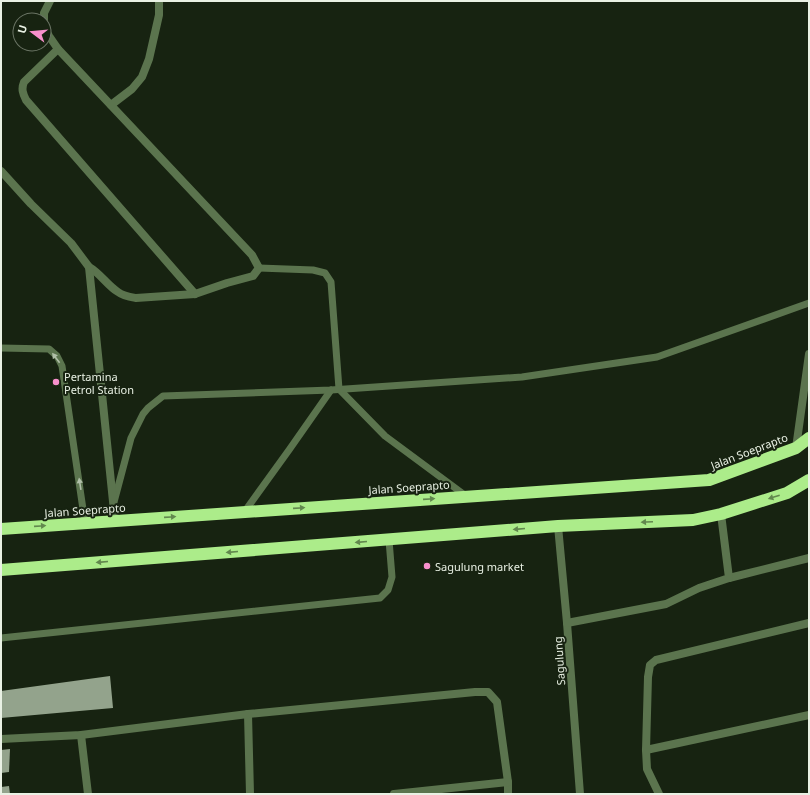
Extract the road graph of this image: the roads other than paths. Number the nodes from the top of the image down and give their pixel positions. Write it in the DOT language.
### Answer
graph roads {
  1 [pos="50,1"];
  2 [pos="159,1"];
  3 [pos="44,12"];
  4 [pos="52,40"];
  5 [pos="58,49"];
  6 [pos="110,105"];
  7 [pos="1,171"];
  8 [pos="89,267"];
  9 [pos="259,268"];
  10 [pos="195,294"];
  11 [pos="809,303"];
  12 [pos="1,348"];
  13 [pos="809,354"];
  14 [pos="339,389"];
  15 [pos="330,390"];
  16 [pos="809,438"];
  17 [pos="796,448"];
  18 [pos="809,480"];
  19 [pos="466,496"];
  20 [pos="113,506"];
  21 [pos="245,511"];
  22 [pos="721,514"];
  23 [pos="115,521"];
  24 [pos="85,523"];
  25 [pos="558,526"];
  26 [pos="3,530"];
  27 [pos="389,540"];
  28 [pos="809,558"];
  29 [pos="3,568"];
  30 [pos="729,578"];
  31 [pos="567,623"];
  32 [pos="809,623"];
  33 [pos="1,638"];
  34 [pos="248,714"];
  35 [pos="809,716"];
  36 [pos="81,735"];
  37 [pos="1,739"];
  38 [pos="646,750"];
  39 [pos="508,782"];
  40 [pos="88,794"];
  41 [pos="250,794"];
  42 [pos="394,794"];
  43 [pos="508,794"];
  44 [pos="580,794"];
  45 [pos="659,794"];
  1 -- 3 [label="street"];
  2 -- 6 [label="street"];
  4 -- 5 [label="street"];
  5 -- 6 [label="street"];
  5 -- 10 [label="street"];
  6 -- 9 [label="street"];
  7 -- 8 [label="street"];
  8 -- 10 [label="street"];
  8 -- 20 [label="street"];
  9 -- 10 [label="street"];
  9 -- 14 [label="lane"];
  11 -- 14 [label="lane"];
  24 -- 12 [label="lane, one-way"];
  13 -- 17 [label="street"];
  14 -- 15 [label="lane"];
  14 -- 19 [label="lane"];
  15 -- 20 [label="lane"];
  15 -- 21 [label="lane"];
  16 -- 17 [label="highway, Jalan Soeprapto"];
  17 -- 19 [label="highway, Jalan Soeprapto"];
  18 -- 22 [label="highway, one-way"];
  21 -- 19 [label="highway, Jalan Soeprapto, one-way"];
  20 -- 23 [label="street"];
  23 -- 21 [label="highway, Jalan Soeprapto, one-way"];
  22 -- 25 [label="highway, one-way"];
  22 -- 30 [label="street"];
  23 -- 24 [label="highway, Jalan Soeprapto"];
  26 -- 24 [label="highway, Jalan Soeprapto, one-way"];
  25 -- 27 [label="highway, one-way"];
  25 -- 31 [label="street, Sagulung"];
  27 -- 29 [label="highway, one-way"];
  27 -- 33 [label="lane"];
  28 -- 30 [label="street"];
  30 -- 31 [label="street"];
  31 -- 44 [label="street, Sagulung"];
  32 -- 38 [label="street"];
  34 -- 36 [label="street"];
  34 -- 39 [label="street"];
  34 -- 41 [label="street"];
  35 -- 38 [label="street"];
  36 -- 37 [label="street"];
  36 -- 40 [label="street"];
  38 -- 45 [label="street"];
  39 -- 42 [label="street"];
  39 -- 43 [label="street"];
}
